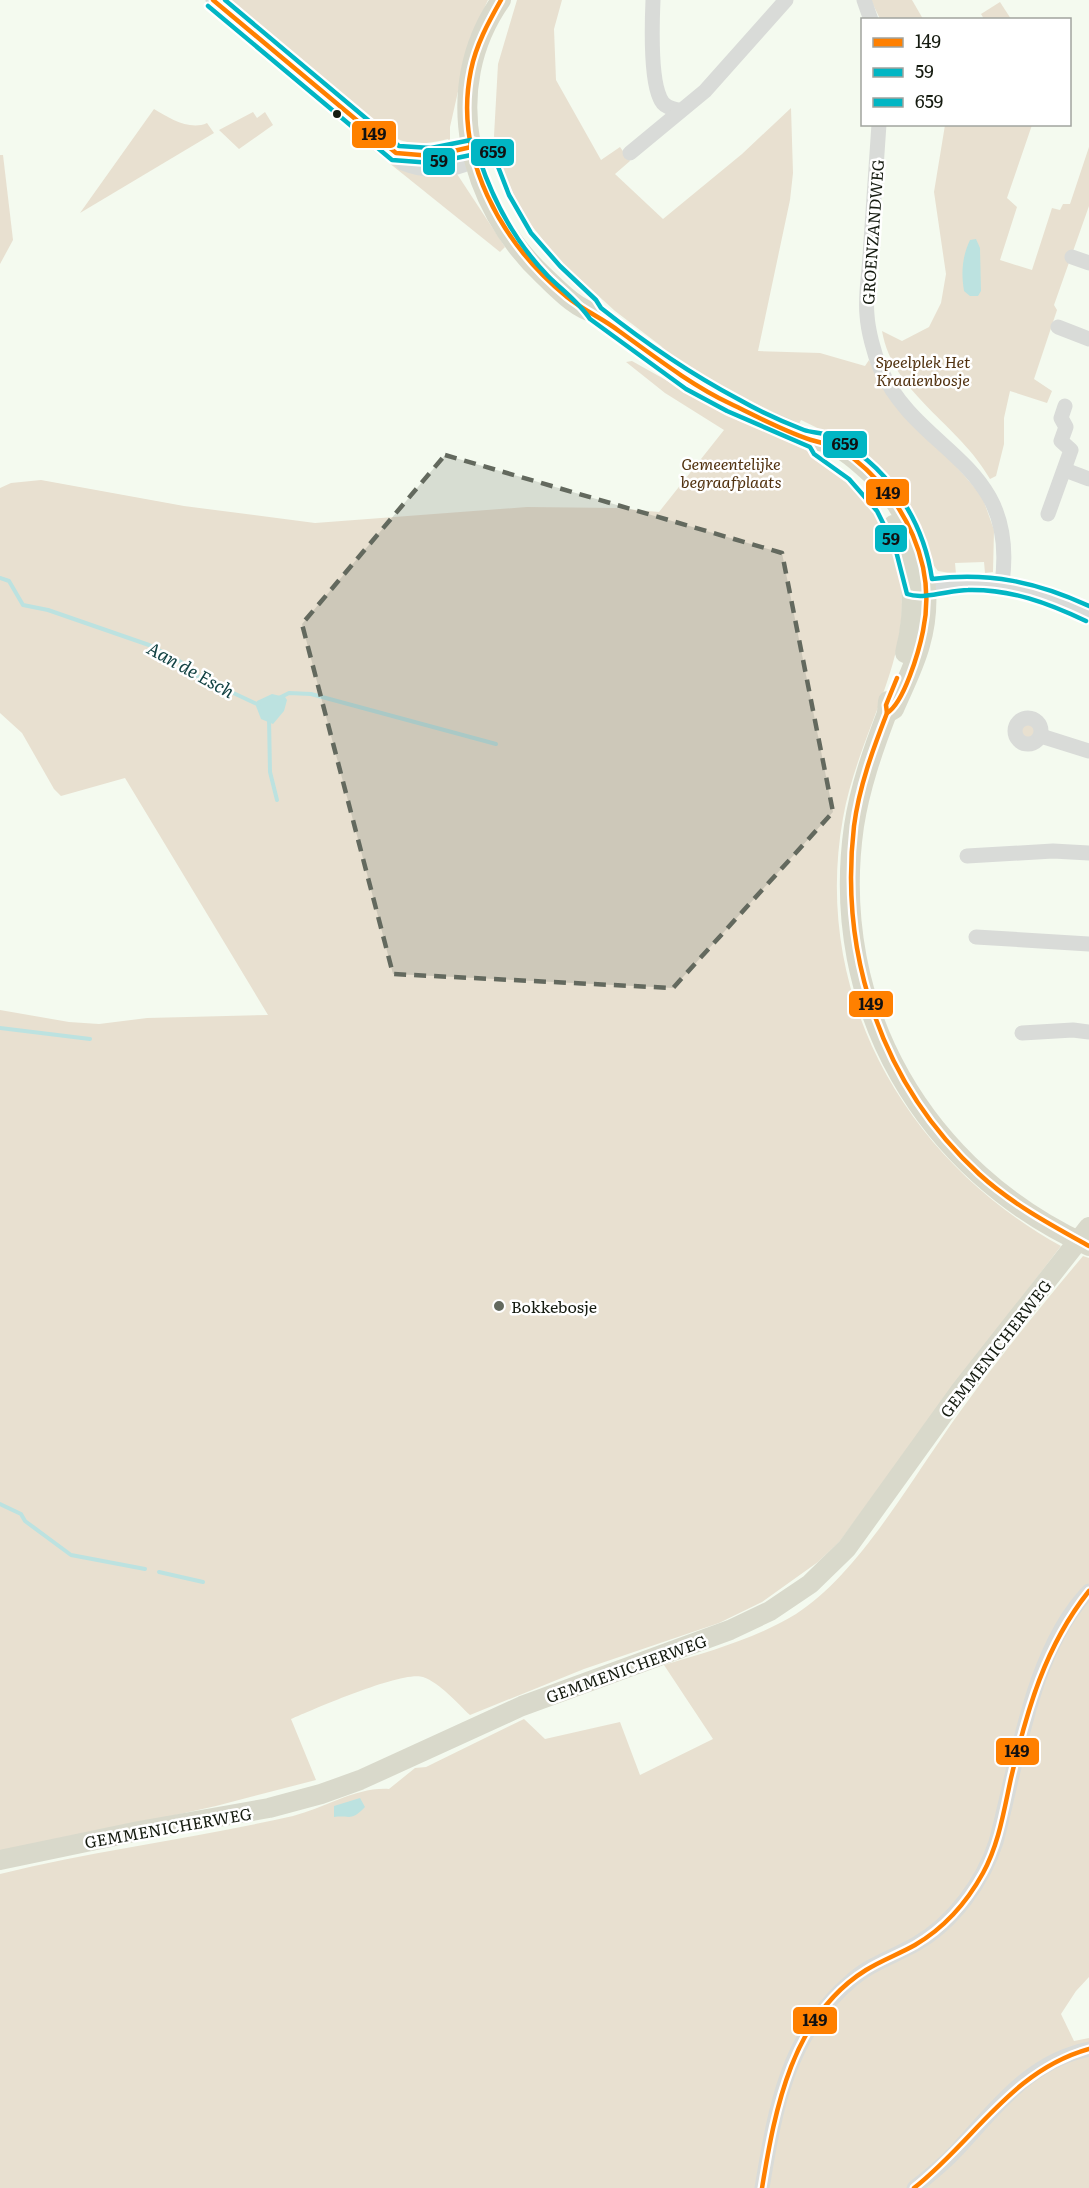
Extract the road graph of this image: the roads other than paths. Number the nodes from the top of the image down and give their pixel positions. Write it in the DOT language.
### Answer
graph roads {
  1 [pos="213,0"];
  2 [pos="653,0"];
  3 [pos="786,0"];
  4 [pos="864,0"];
  5 [pos="501,1"];
  6 [pos="870,18"];
  7 [pos="678,110"];
  8 [pos="879,126"];
  9 [pos="630,153"];
  10 [pos="477,154"];
  11 [pos="1072,257"];
  12 [pos="1089,263"];
  13 [pos="1058,327"];
  14 [pos="1089,339"];
  15 [pos="1065,406"];
  16 [pos="1065,470"];
  17 [pos="1089,479"];
  18 [pos="1048,514"];
  19 [pos="1002,583"];
  20 [pos="919,587"];
  21 [pos="1089,614"];
  22 [pos="1041,736"];
  23 [pos="1089,751"];
  24 [pos="1089,853"];
  25 [pos="967,855"];
  26 [pos="976,937"];
  27 [pos="1089,944"];
  28 [pos="1089,1032"];
  29 [pos="1022,1033"];
  30 [pos="1089,1227"];
  31 [pos="1089,1246"];
  32 [pos="1089,1591"];
  33 [pos="0,1860"];
  34 [pos="1089,2049"];
  35 [pos="762,2188"];
  36 [pos="914,2188"];
  1 -- 10 [label="street"];
  2 -- 7 [label="street"];
  3 -- 7 [label="street"];
  4 -- 6 [label="street"];
  5 -- 10 [label="main road"];
  7 -- 9 [label="street"];
  8 -- 19 [label="street, GROENZANDWEG"];
  10 -- 20 [label="main road"];
  11 -- 12 [label="street"];
  13 -- 14 [label="street"];
  15 -- 16 [label="street"];
  16 -- 17 [label="street"];
  16 -- 18 [label="street"];
  19 -- 20 [label="street"];
  19 -- 21 [label="street"];
  20 -- 31 [label="main road"];
  22 -- 23 [label="street"];
  24 -- 25 [label="street"];
  26 -- 27 [label="street"];
  28 -- 29 [label="street"];
  30 -- 33 [label="main road, GEMMENICHERWEG"];
  32 -- 35 [label="street"];
  34 -- 36 [label="street"];
}
